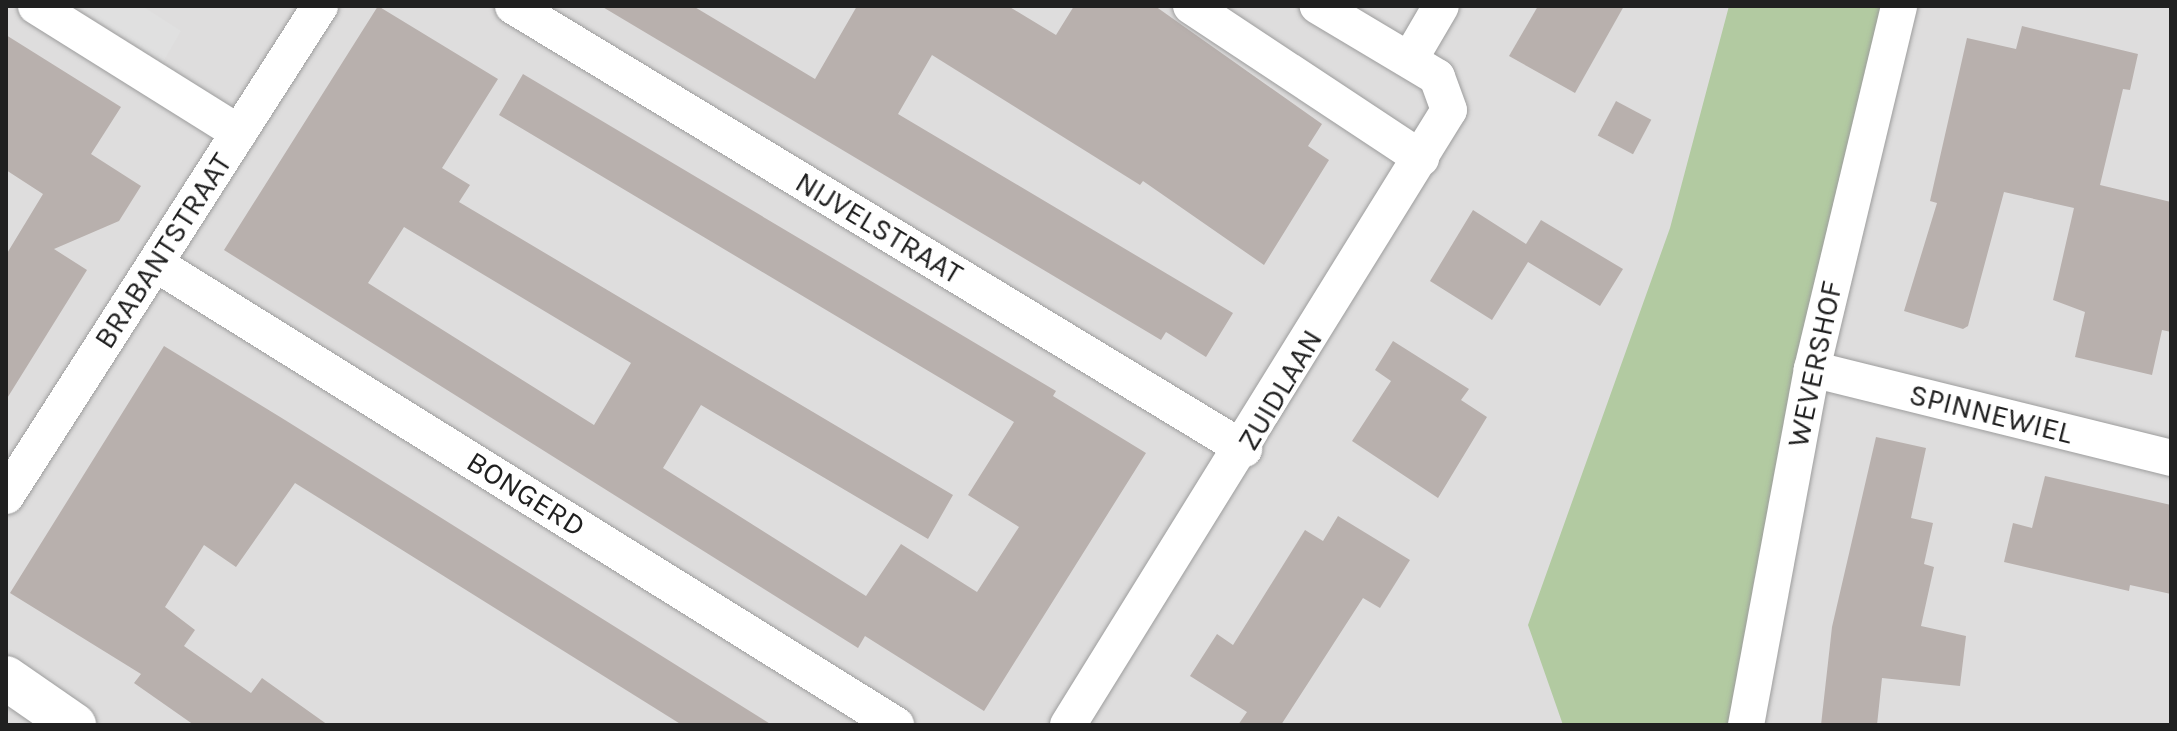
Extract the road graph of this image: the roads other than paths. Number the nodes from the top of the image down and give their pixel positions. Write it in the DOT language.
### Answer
graph roads {
  1 [pos="36,6"];
  2 [pos="320,6"];
  3 [pos="513,6"];
  4 [pos="1191,6"];
  5 [pos="1318,6"];
  6 [pos="1441,6"];
  7 [pos="1899,6"];
  8 [pos="1410,59"];
  9 [pos="239,133"];
  10 [pos="1421,158"];
  11 [pos="156,264"];
  12 [pos="1812,369"];
  13 [pos="1244,449"];
  14 [pos="2171,458"];
  15 [pos="6,496"];
  16 [pos="6,678"];
  17 [pos="74,725"];
  18 [pos="896,725"];
  19 [pos="1068,725"];
  20 [pos="1746,725"];
  1 -- 9 [label="street"];
  2 -- 9 [label="street, BRABANTSTRAAT"];
  3 -- 13 [label="street, NIJVELSTRAAT"];
  4 -- 10 [label="street"];
  5 -- 8 [label="street"];
  6 -- 8 [label="street"];
  7 -- 12 [label="street, WEVERSHOF"];
  8 -- 10 [label="street, ZUIDLAAN"];
  9 -- 11 [label="street, BRABANTSTRAAT"];
  10 -- 13 [label="street, ZUIDLAAN"];
  11 -- 15 [label="street, BRABANTSTRAAT"];
  11 -- 18 [label="street, BONGERD"];
  12 -- 14 [label="street, SPINNEWIEL"];
  12 -- 20 [label="street, WEVERSHOF"];
  13 -- 19 [label="street, ZUIDLAAN"];
  16 -- 17 [label="street"];
}
